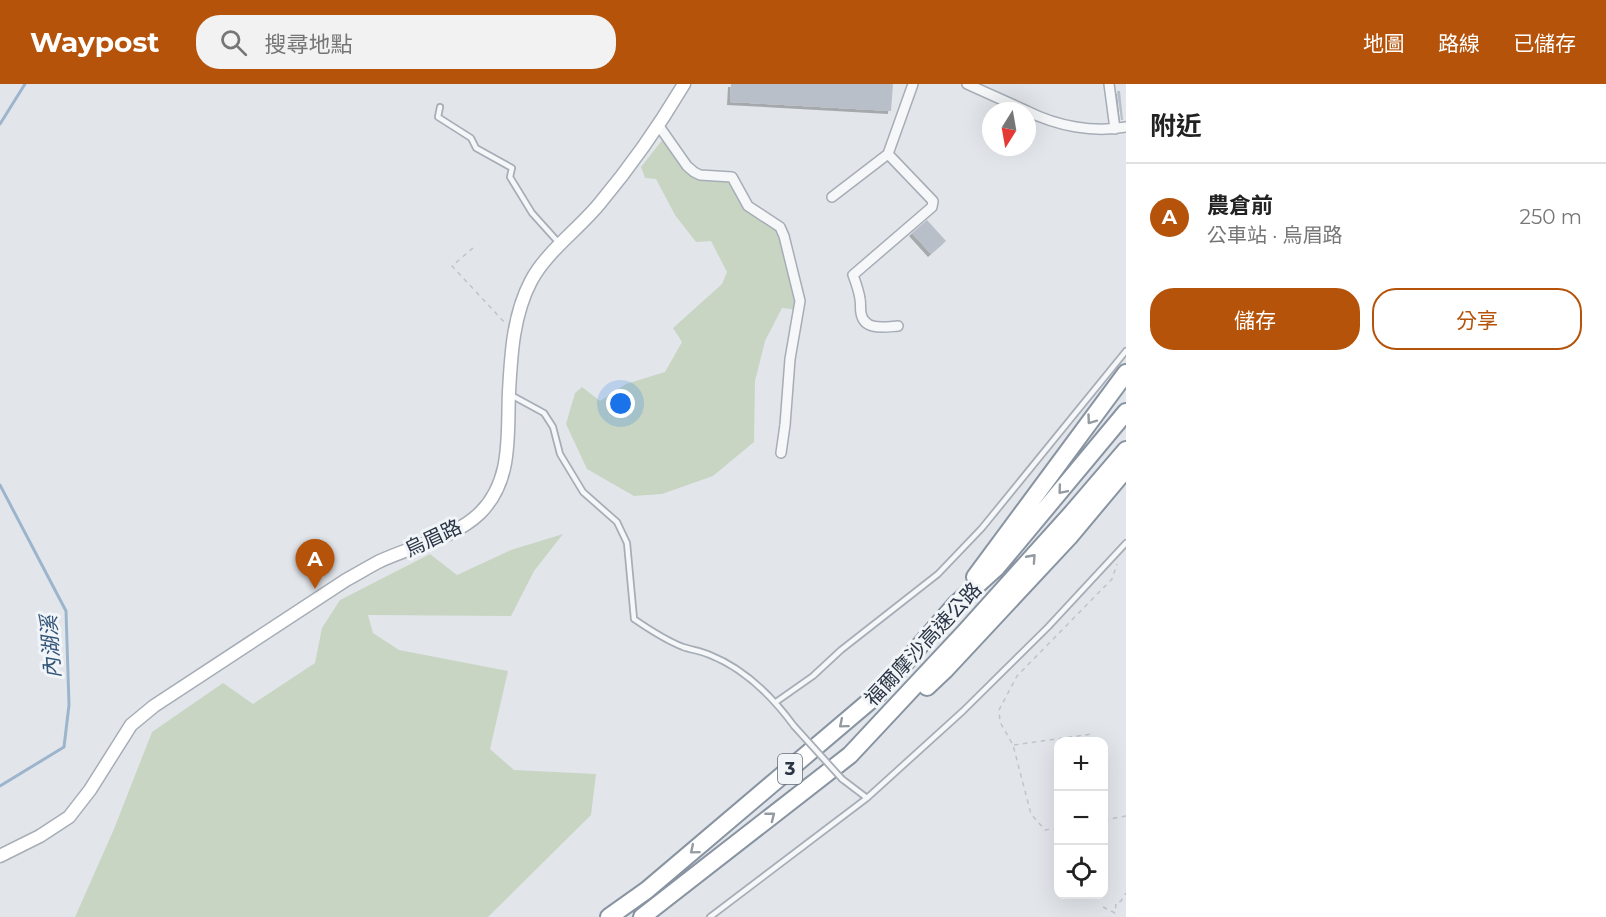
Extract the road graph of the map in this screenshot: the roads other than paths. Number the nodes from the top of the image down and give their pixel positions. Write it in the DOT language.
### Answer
graph roads {
  1 [pos="684,84"];
  2 [pos="913,84"];
  3 [pos="967,84"];
  4 [pos="1109,84"];
  5 [pos="1007,102"];
  6 [pos="440,107"];
  7 [pos="1036,116"];
  8 [pos="659,126"];
  9 [pos="1126,127"];
  10 [pos="1115,129"];
  11 [pos="888,154"];
  12 [pos="832,197"];
  13 [pos="561,245"];
  14 [pos="898,326"];
  15 [pos="1126,351"];
  16 [pos="1126,373"];
  17 [pos="509,394"];
  18 [pos="1126,412"];
  19 [pos="1126,450"];
  20 [pos="781,453"];
  21 [pos="1126,470"];
  22 [pos="1126,543"];
  23 [pos="955,605"];
  24 [pos="776,702"];
  25 [pos="850,755"];
  26 [pos="867,798"];
  27 [pos="0,856"];
  28 [pos="609,917"];
  29 [pos="642,917"];
  30 [pos="710,917"];
  1 -- 8 [label="main road, 烏眉路"];
  2 -- 11 [label="street"];
  3 -- 5 [label="street"];
  4 -- 10 [label="street"];
  6 -- 13 [label="lane"];
  7 -- 10 [label="street"];
  8 -- 13 [label="main road, 烏眉路"];
  8 -- 20 [label="street"];
  9 -- 10 [label="street"];
  11 -- 12 [label="street"];
  11 -- 14 [label="street"];
  13 -- 17 [label="main road, 烏眉路"];
  15 -- 24 [label="lane"];
  16 -- 23 [label="highway, one-way"];
  17 -- 24 [label="lane"];
  17 -- 27 [label="main road, 烏眉路"];
  18 -- 23 [label="highway, 福爾摩沙高速公路 / 3, one-way"];
  25 -- 19 [label="highway, 福爾摩沙高速公路 / 3, one-way"];
  21 -- 25 [label="highway"];
  22 -- 26 [label="lane"];
  23 -- 28 [label="highway, 福爾摩沙高速公路 / 3, one-way"];
  24 -- 26 [label="lane, bridge"];
  29 -- 25 [label="highway, 福爾摩沙高速公路 / 3, one-way"];
  26 -- 30 [label="lane"];
}
